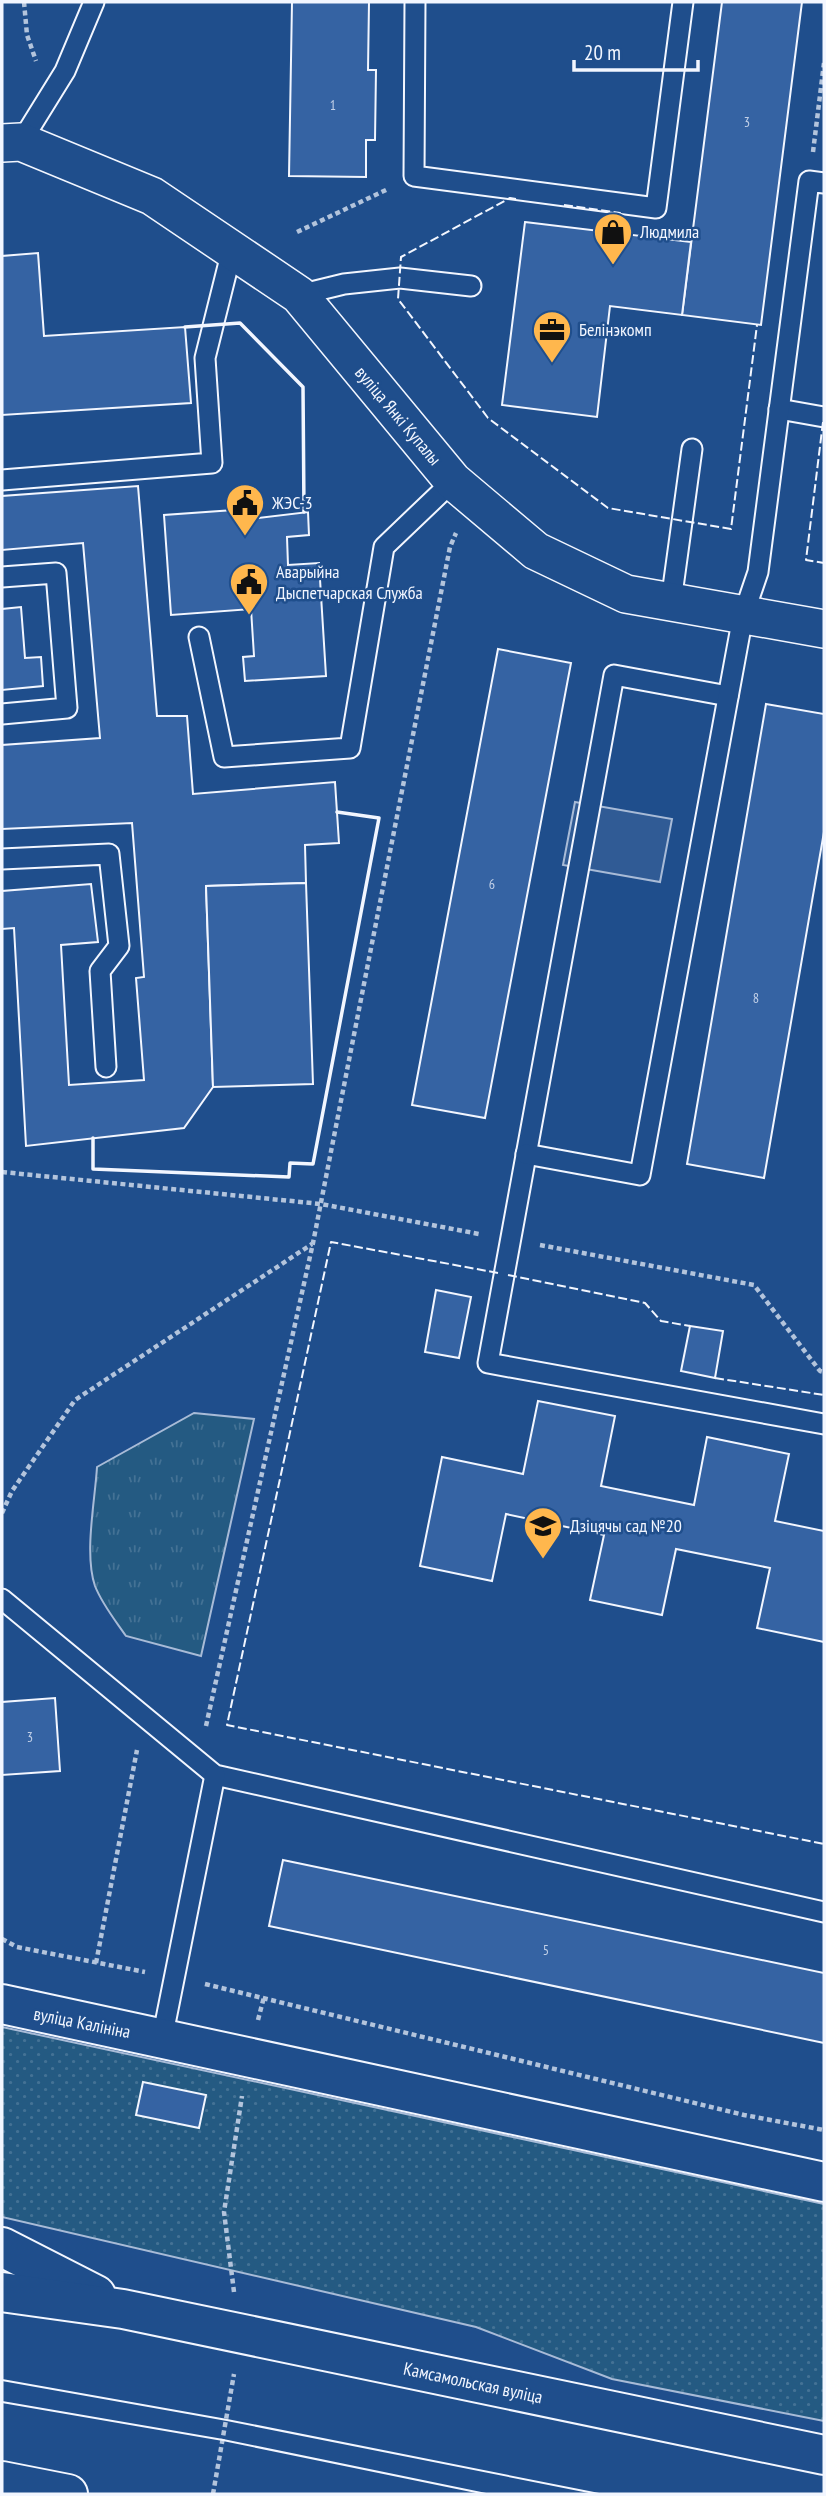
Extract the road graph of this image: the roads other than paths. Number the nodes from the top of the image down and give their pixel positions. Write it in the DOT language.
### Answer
graph roads {
  1 [pos="94,2"];
  2 [pos="415,2"];
  3 [pos="683,2"];
  4 [pos="12,143"];
  5 [pos="817,182"];
  6 [pos="232,250"];
  7 [pos="471,286"];
  8 [pos="299,296"];
  9 [pos="779,409"];
  10 [pos="824,416"];
  11 [pos="692,449"];
  12 [pos="2,480"];
  13 [pos="463,490"];
  14 [pos="2,578"];
  15 [pos="671,602"];
  16 [pos="743,616"];
  17 [pos="824,629"];
  18 [pos="199,638"];
  19 [pos="729,696"];
  20 [pos="2,714"];
  21 [pos="2,859"];
  22 [pos="106,1068"];
  23 [pos="526,1154"];
  24 [pos="824,1424"];
  25 [pos="2,1599"];
  26 [pos="215,1775"];
  27 [pos="824,1912"];
  28 [pos="2,2004"];
  29 [pos="162,2039"];
  30 [pos="824,2182"];
  31 [pos="2,2247"];
  32 [pos="2,2292"];
  33 [pos="123,2309"];
  34 [pos="824,2455"];
  35 [pos="2,2481"];
  36 [pos="68,2494"];
  1 -- 4 [label="lane"];
  2 -- 3 [label="lane"];
  4 -- 6 [label="street, вуліца Янкі Купалы"];
  5 -- 9 [label="lane"];
  6 -- 8 [label="street, вуліца Янкі Купалы"];
  6 -- 12 [label="lane"];
  7 -- 8 [label="lane"];
  8 -- 13 [label="street, вуліца Янкі Купалы"];
  9 -- 10 [label="lane"];
  9 -- 16 [label="lane"];
  11 -- 15 [label="lane"];
  13 -- 15 [label="street, вуліца Янкі Купалы"];
  13 -- 18 [label="lane"];
  14 -- 20 [label="lane"];
  15 -- 16 [label="street, вуліца Янкі Купалы"];
  16 -- 17 [label="street, вуліца Янкі Купалы"];
  16 -- 19 [label="lane"];
  19 -- 23 [label="lane"];
  19 -- 23 [label="lane"];
  21 -- 22 [label="lane"];
  23 -- 24 [label="lane"];
  25 -- 26 [label="lane"];
  26 -- 27 [label="lane"];
  26 -- 29 [label="lane"];
  28 -- 29 [label="main road, вуліца Калініна"];
  29 -- 30 [label="main road"];
  31 -- 33 [label="main road"];
  32 -- 33 [label="main road"];
  33 -- 34 [label="main road, Камсамольская вуліца"];
  35 -- 36 [label="main road"];
}
